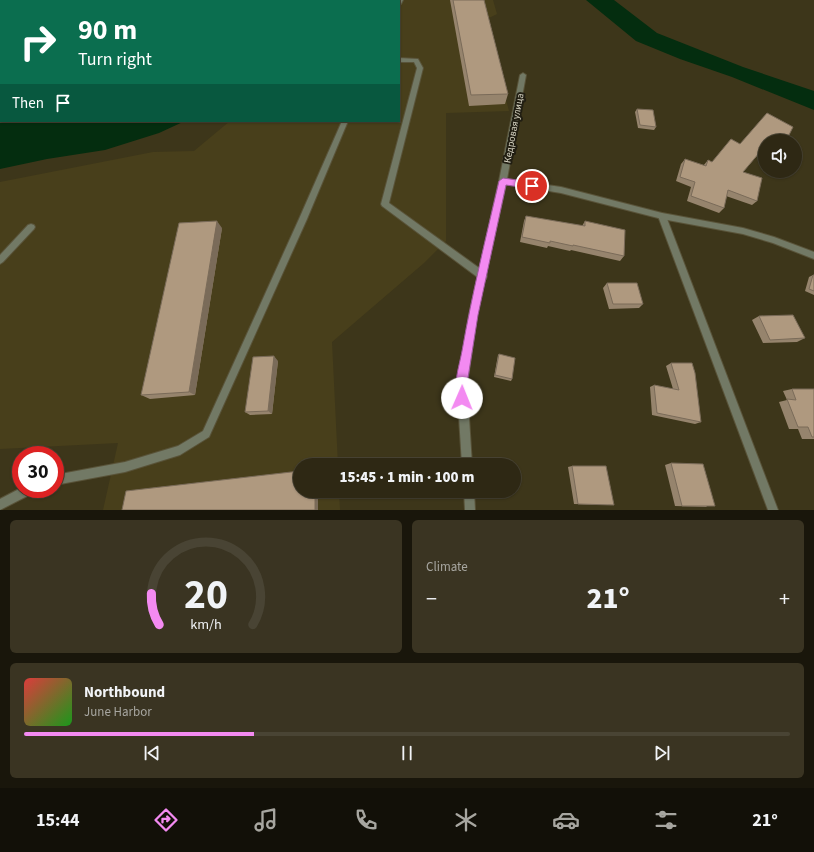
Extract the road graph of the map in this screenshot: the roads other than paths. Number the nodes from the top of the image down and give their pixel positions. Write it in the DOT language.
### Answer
graph roads {
  1 [pos="400,60"];
  2 [pos="523,75"];
  3 [pos="345,122"];
  4 [pos="503,181"];
  5 [pos="662,216"];
  6 [pos="31,227"];
  7 [pos="814,256"];
  8 [pos="0,260"];
  9 [pos="483,276"];
  10 [pos="467,458"];
  11 [pos="64,478"];
  12 [pos="13,498"];
  13 [pos="469,498"];
  14 [pos="0,505"];
  15 [pos="470,510"];
  16 [pos="773,510"];
  1 -- 9 [label="street"];
  2 -- 4 [label="street, Кедровая улица"];
  3 -- 11 [label="street"];
  4 -- 5 [label="street"];
  4 -- 9 [label="street, Кедровая улица"];
  5 -- 7 [label="street"];
  5 -- 16 [label="street"];
  6 -- 8 [label="street"];
  9 -- 10 [label="street, Кедровая улица"];
  12 -- 14 [label="street"];
  13 -- 15 [label="street"];
}
